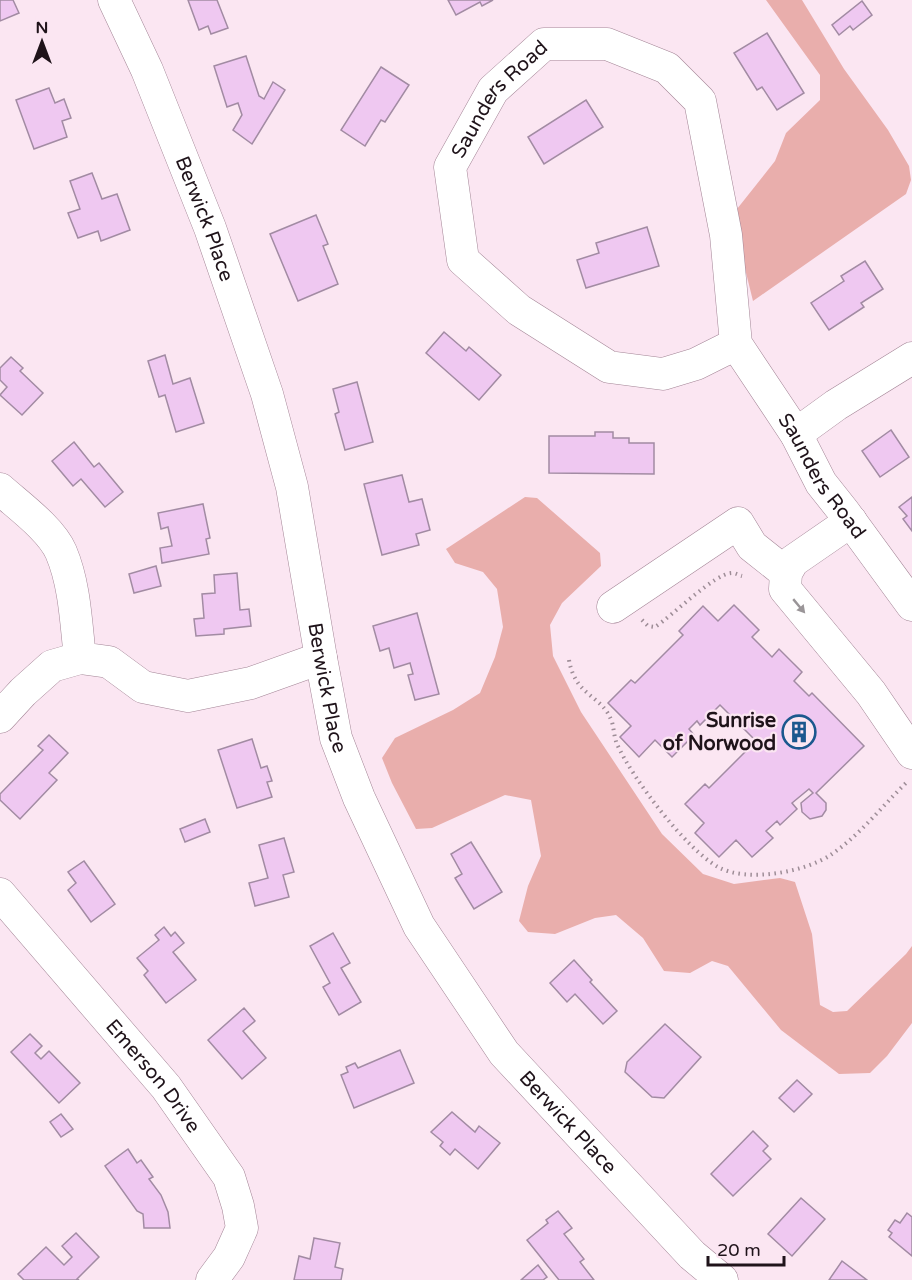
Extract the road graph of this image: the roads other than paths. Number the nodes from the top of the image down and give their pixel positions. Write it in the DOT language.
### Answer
graph roads {
  1 [pos="114,0"];
  2 [pos="736,344"];
  3 [pos="912,358"];
  4 [pos="796,434"];
  5 [pos="0,489"];
  6 [pos="851,521"];
  7 [pos="786,573"];
  8 [pos="912,605"];
  9 [pos="626,611"];
  10 [pos="80,657"];
  11 [pos="321,657"];
  12 [pos="0,717"];
  13 [pos="912,753"];
  14 [pos="0,894"];
  15 [pos="212,1280"];
  16 [pos="722,1280"];
  1 -- 11 [label="street, Berwick Place"];
  2 -- 2 [label="street, Saunders Road"];
  2 -- 4 [label="street, Saunders Road"];
  3 -- 4 [label="street"];
  4 -- 6 [label="street, Saunders Road"];
  5 -- 10 [label="street"];
  6 -- 7 [label="street"];
  6 -- 8 [label="street, Saunders Road"];
  7 -- 9 [label="street"];
  7 -- 13 [label="street, one-way"];
  10 -- 11 [label="street"];
  10 -- 12 [label="street"];
  11 -- 16 [label="street, Berwick Place"];
  14 -- 15 [label="street, Emerson Drive"];
}
